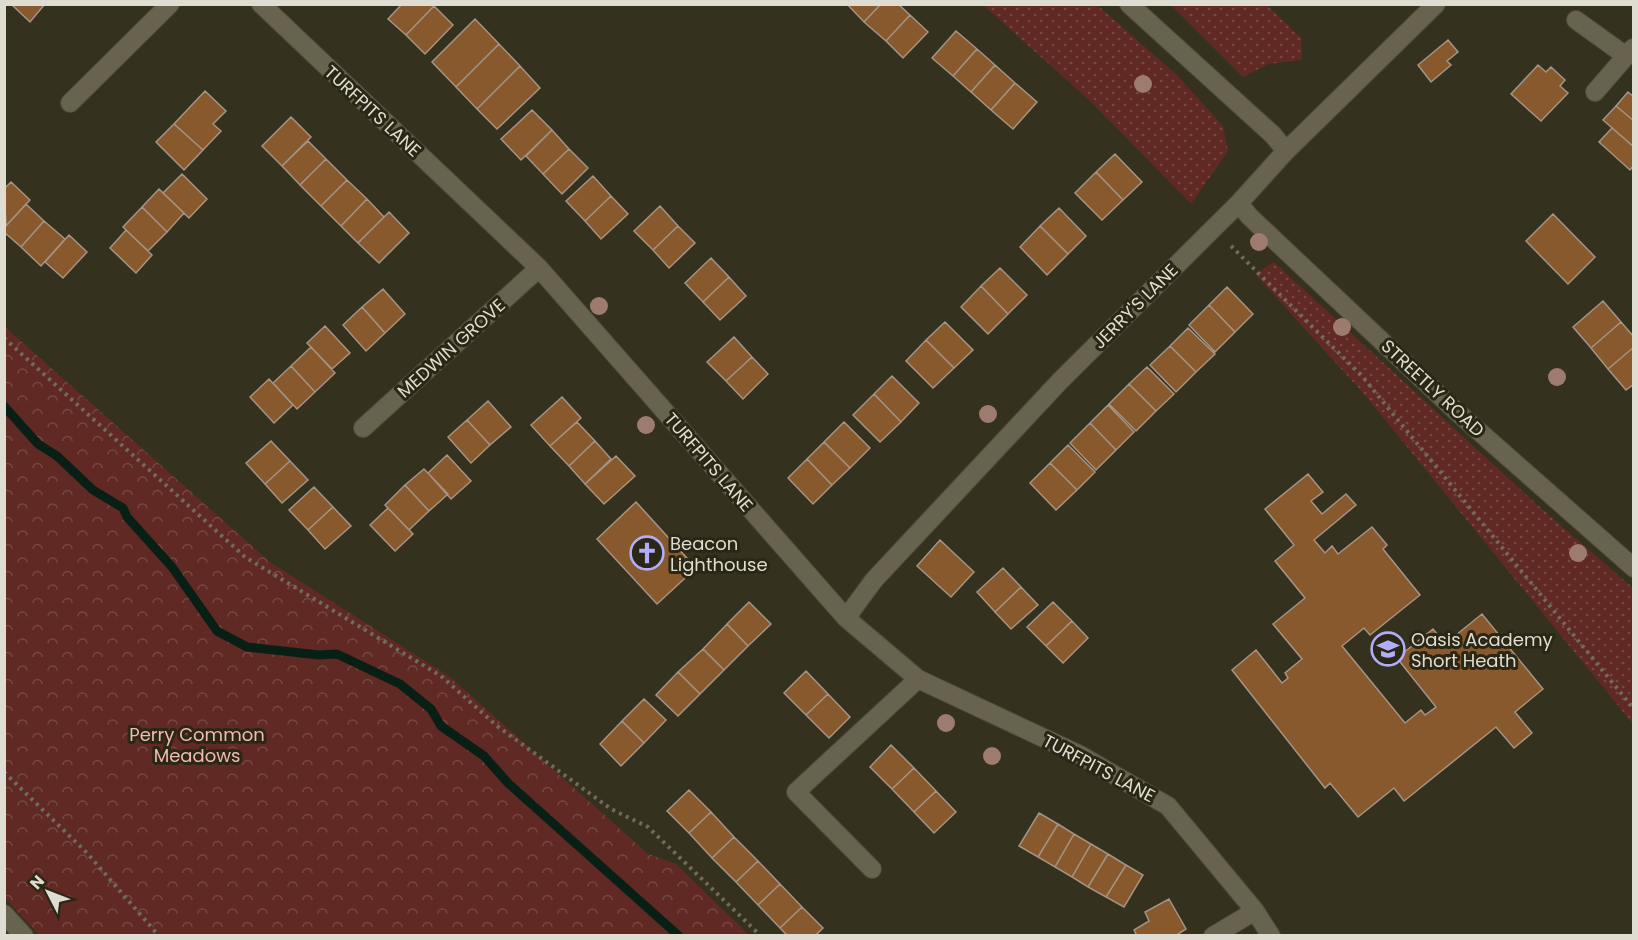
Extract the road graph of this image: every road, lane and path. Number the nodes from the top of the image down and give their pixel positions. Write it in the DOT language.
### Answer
graph roads {
  1 [pos="170,4"];
  2 [pos="261,4"];
  3 [pos="1129,4"];
  4 [pos="1436,4"];
  5 [pos="1576,20"];
  6 [pos="1630,52"];
  7 [pos="1595,92"];
  8 [pos="70,103"];
  9 [pos="1286,151"];
  10 [pos="1239,203"];
  11 [pos="1213,228"];
  12 [pos="539,268"];
  13 [pos="4,338"];
  14 [pos="363,428"];
  15 [pos="1634,568"];
  16 [pos="846,618"];
  17 [pos="918,679"];
  18 [pos="1634,709"];
  19 [pos="4,772"];
  20 [pos="872,869"];
  21 [pos="1255,911"];
  22 [pos="4,914"];
  23 [pos="24,936"];
  24 [pos="159,936"];
  25 [pos="761,936"];
  26 [pos="1213,936"];
  27 [pos="1271,936"];
  1 -- 8 [label="street"];
  2 -- 12 [label="street, TURFPITS LANE"];
  3 -- 9 [label="street"];
  4 -- 9 [label="street, JERRY'S LANE"];
  5 -- 6 [label="street"];
  6 -- 7 [label="street"];
  9 -- 10 [label="street, JERRY'S LANE"];
  10 -- 11 [label="street, JERRY'S LANE"];
  10 -- 15 [label="street, STREETLY ROAD"];
  11 -- 16 [label="street, JERRY'S LANE"];
  11 -- 18 [label="path"];
  12 -- 14 [label="street, MEDWIN GROVE"];
  12 -- 16 [label="street, TURFPITS LANE"];
  13 -- 25 [label="path"];
  16 -- 17 [label="street, TURFPITS LANE"];
  17 -- 20 [label="street"];
  17 -- 21 [label="street, TURFPITS LANE"];
  19 -- 24 [label="path"];
  21 -- 26 [label="street"];
  21 -- 27 [label="street, TURFPITS LANE"];
  22 -- 23 [label="street"];
}
